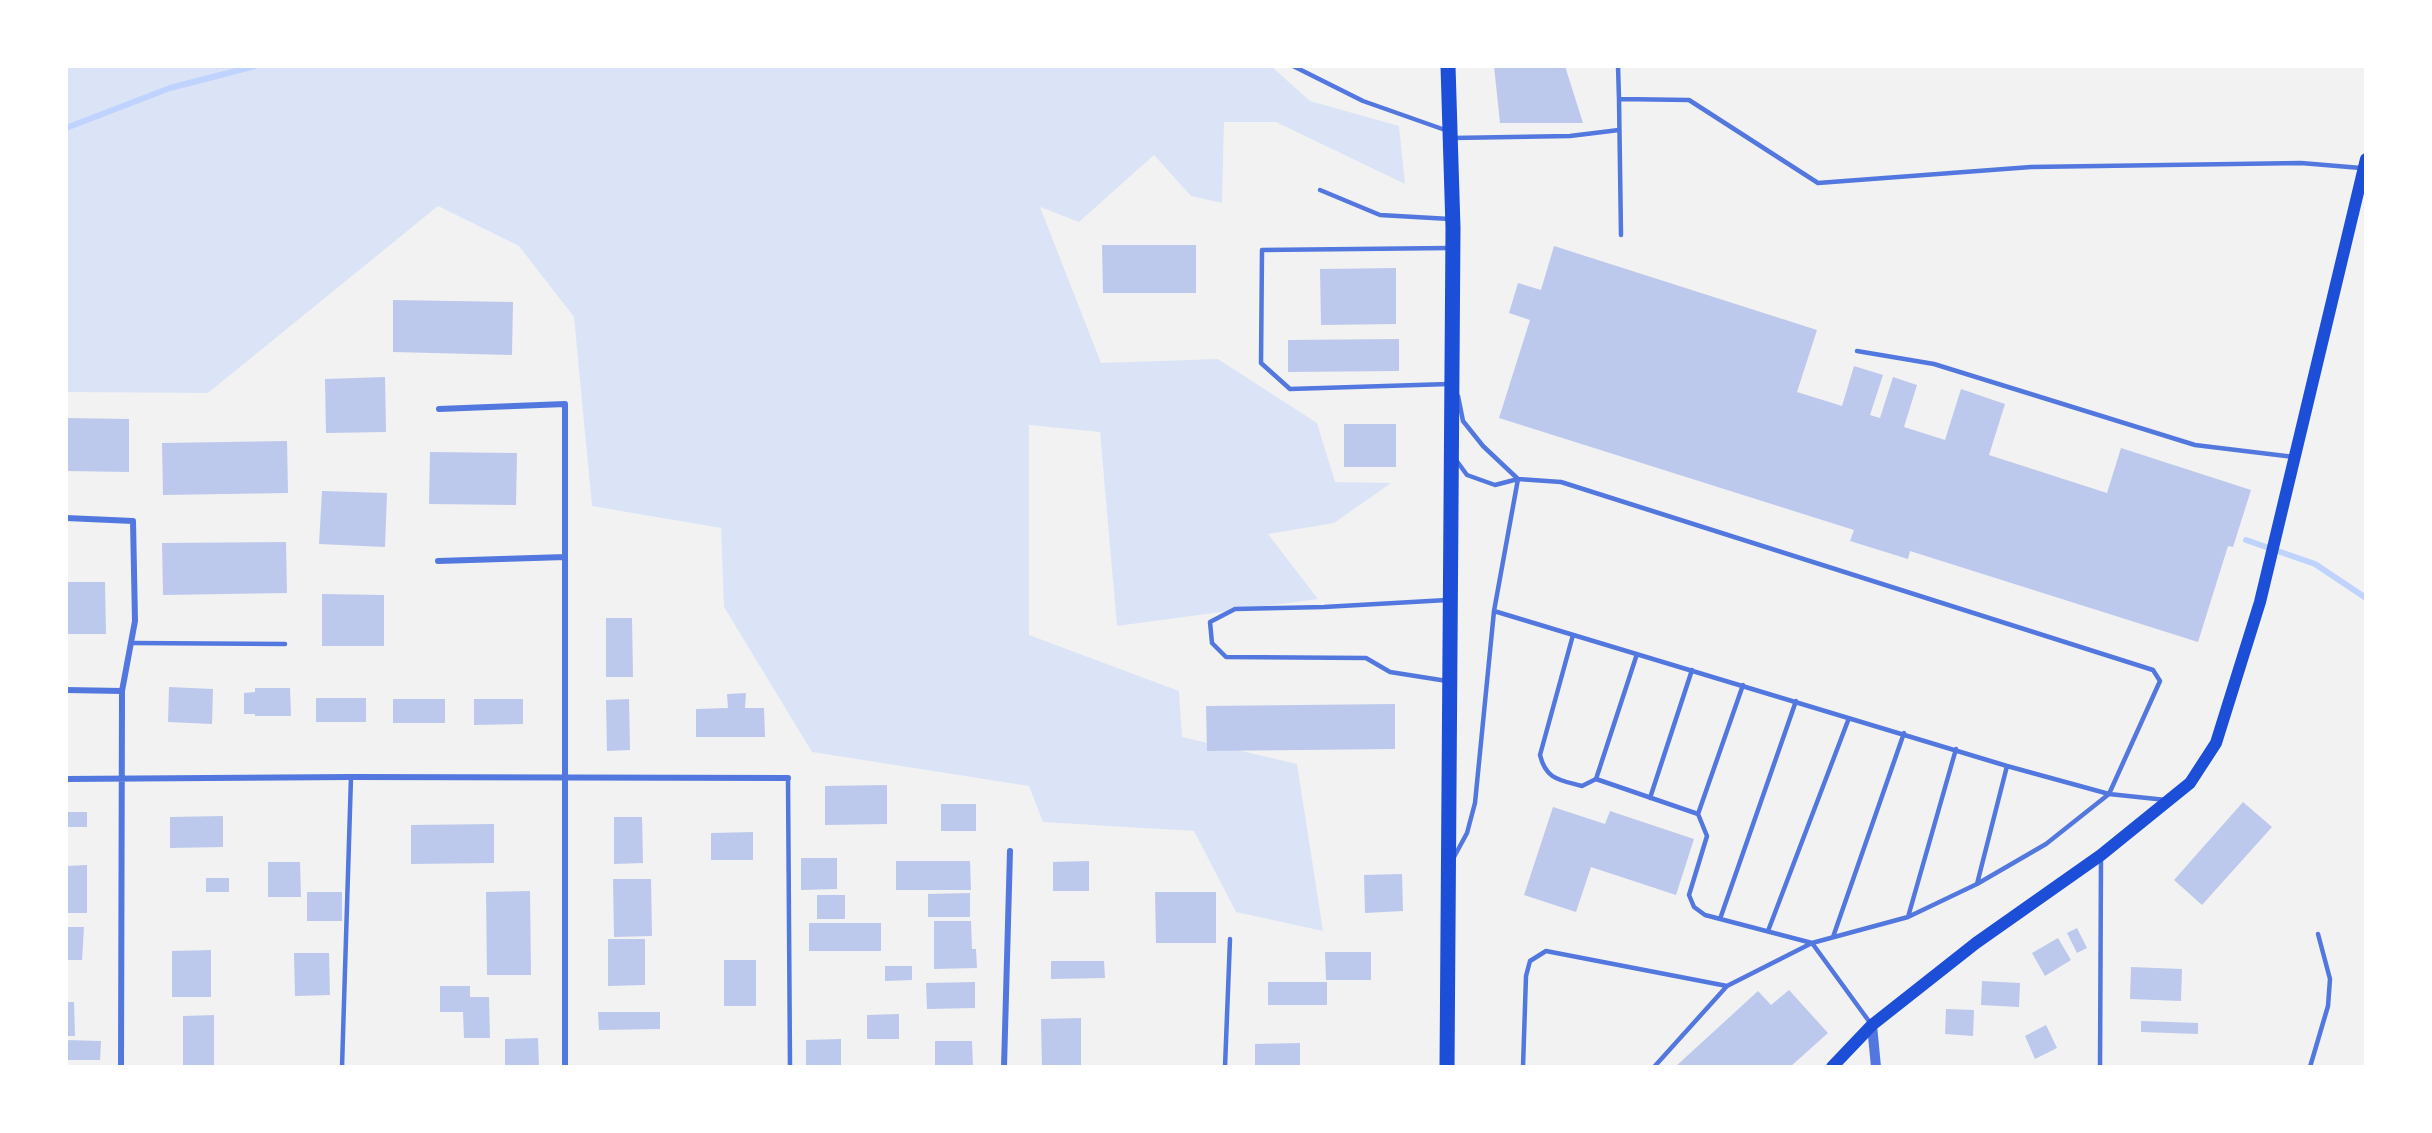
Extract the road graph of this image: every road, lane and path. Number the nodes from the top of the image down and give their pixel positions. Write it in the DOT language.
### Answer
graph roads {
  1 [pos="1293,66"];
  2 [pos="1448,66"];
  3 [pos="1618,66"];
  4 [pos="1618,99"];
  5 [pos="1619,130"];
  6 [pos="1450,135"];
  7 [pos="2365,164"];
  8 [pos="1320,190"];
  9 [pos="1453,224"];
  10 [pos="1621,235"];
  11 [pos="1453,248"];
  12 [pos="1857,351"];
  13 [pos="1452,376"];
  14 [pos="439,409"];
  15 [pos="1450,453"];
  16 [pos="2294,457"];
  17 [pos="1518,479"];
  18 [pos="66,518"];
  19 [pos="565,557"];
  20 [pos="438,561"];
  21 [pos="1450,600"];
  22 [pos="1494,611"];
  23 [pos="1573,635"];
  24 [pos="132,643"];
  25 [pos="285,644"];
  26 [pos="1637,654"];
  27 [pos="1692,670"];
  28 [pos="1449,681"];
  29 [pos="1743,685"];
  30 [pos="66,690"];
  31 [pos="122,691"];
  32 [pos="1796,701"];
  33 [pos="1849,718"];
  34 [pos="1904,733"];
  35 [pos="1956,749"];
  36 [pos="2007,766"];
  37 [pos="351,777"];
  38 [pos="565,778"];
  39 [pos="788,778"];
  40 [pos="66,779"];
  41 [pos="121,779"];
  42 [pos="1596,779"];
  43 [pos="2109,794"];
  44 [pos="1650,798"];
  45 [pos="2168,801"];
  46 [pos="1698,814"];
  47 [pos="1010,851"];
  48 [pos="2101,855"];
  49 [pos="1448,868"];
  50 [pos="1977,884"];
  51 [pos="1908,917"];
  52 [pos="1720,919"];
  53 [pos="1768,931"];
  54 [pos="2318,934"];
  55 [pos="1833,937"];
  56 [pos="1230,939"];
  57 [pos="1812,943"];
  58 [pos="1727,986"];
  59 [pos="1872,1025"];
  60 [pos="121,1067"];
  61 [pos="342,1067"];
  62 [pos="565,1067"];
  63 [pos="790,1067"];
  64 [pos="1004,1067"];
  65 [pos="1225,1067"];
  66 [pos="1447,1067"];
  67 [pos="1523,1067"];
  68 [pos="1654,1067"];
  69 [pos="1832,1067"];
  70 [pos="1876,1067"];
  71 [pos="2100,1067"];
  72 [pos="2310,1067"];
  1 -- 6 [label="lane"];
  2 -- 6 [label="main road"];
  3 -- 4 [label="lane"];
  4 -- 5 [label="lane"];
  4 -- 7 [label="lane"];
  5 -- 6 [label="lane"];
  5 -- 10 [label="lane"];
  6 -- 9 [label="main road"];
  7 -- 16 [label="main road"];
  8 -- 9 [label="lane"];
  9 -- 11 [label="main road"];
  11 -- 13 [label="main road"];
  11 -- 13 [label="lane"];
  12 -- 16 [label="lane"];
  13 -- 15 [label="main road"];
  13 -- 17 [label="lane"];
  14 -- 19 [label="street"];
  15 -- 17 [label="lane"];
  15 -- 21 [label="main road"];
  16 -- 45 [label="main road"];
  17 -- 22 [label="lane"];
  17 -- 43 [label="lane"];
  18 -- 24 [label="street"];
  19 -- 20 [label="street"];
  19 -- 38 [label="street"];
  21 -- 28 [label="main road"];
  21 -- 28 [label="lane"];
  22 -- 23 [label="lane"];
  22 -- 49 [label="lane"];
  23 -- 26 [label="lane"];
  23 -- 42 [label="lane"];
  24 -- 25 [label="lane"];
  24 -- 31 [label="street"];
  26 -- 27 [label="lane"];
  26 -- 42 [label="lane"];
  27 -- 29 [label="lane"];
  27 -- 44 [label="lane"];
  28 -- 49 [label="main road"];
  29 -- 32 [label="lane"];
  29 -- 46 [label="lane"];
  30 -- 31 [label="street"];
  31 -- 41 [label="street"];
  32 -- 33 [label="lane"];
  32 -- 52 [label="lane"];
  33 -- 34 [label="lane"];
  33 -- 53 [label="lane"];
  34 -- 35 [label="lane"];
  34 -- 55 [label="lane"];
  35 -- 36 [label="lane"];
  35 -- 51 [label="lane"];
  36 -- 43 [label="lane"];
  36 -- 50 [label="lane"];
  37 -- 38 [label="street"];
  37 -- 41 [label="street"];
  37 -- 61 [label="lane"];
  38 -- 39 [label="street"];
  38 -- 62 [label="street"];
  39 -- 63 [label="lane"];
  40 -- 41 [label="street"];
  41 -- 60 [label="street"];
  42 -- 44 [label="lane"];
  43 -- 45 [label="lane"];
  43 -- 50 [label="lane"];
  44 -- 46 [label="lane"];
  45 -- 48 [label="main road"];
  46 -- 52 [label="lane"];
  47 -- 64 [label="street"];
  48 -- 59 [label="main road"];
  48 -- 71 [label="lane"];
  49 -- 66 [label="main road"];
  50 -- 51 [label="lane"];
  51 -- 55 [label="lane"];
  52 -- 53 [label="lane"];
  53 -- 57 [label="lane"];
  54 -- 72 [label="lane"];
  55 -- 57 [label="lane"];
  56 -- 65 [label="lane"];
  57 -- 58 [label="lane"];
  57 -- 59 [label="lane"];
  58 -- 67 [label="lane"];
  58 -- 68 [label="lane"];
  59 -- 69 [label="main road"];
  59 -- 70 [label="street"];
}
